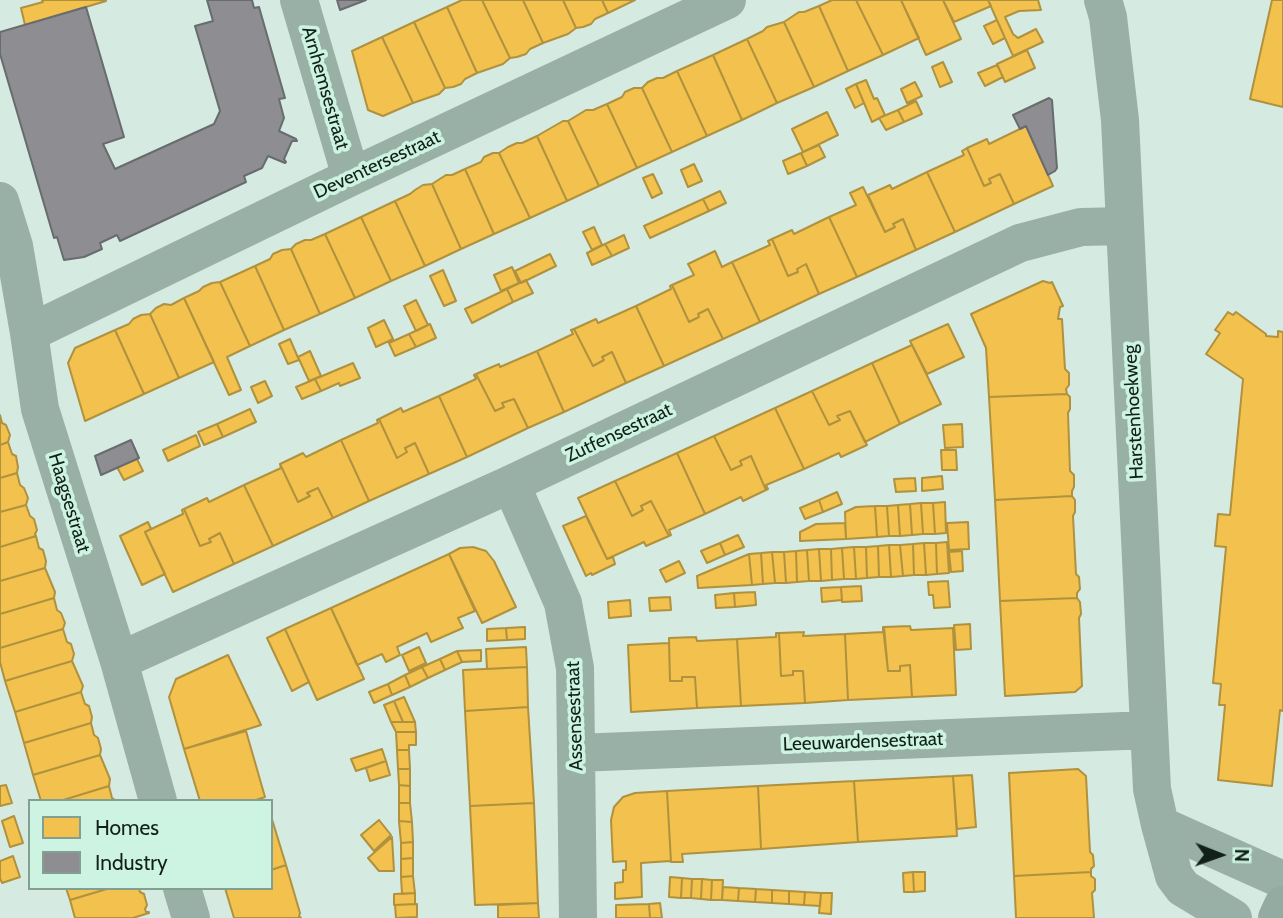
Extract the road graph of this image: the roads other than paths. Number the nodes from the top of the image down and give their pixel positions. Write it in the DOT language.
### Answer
graph roads {
  1 [pos="299,0"];
  2 [pos="727,0"];
  3 [pos="1103,0"];
  4 [pos="690,8"];
  5 [pos="351,177"];
  6 [pos="0,201"];
  7 [pos="1125,226"];
  8 [pos="29,333"];
  9 [pos="511,484"];
  10 [pos="119,661"];
  11 [pos="1149,730"];
  12 [pos="577,753"];
  13 [pos="157,799"];
  14 [pos="1160,825"];
  15 [pos="1283,880"];
  16 [pos="183,890"];
  17 [pos="1283,905"];
  18 [pos="191,918"];
  19 [pos="578,918"];
  20 [pos="1233,918"];
  21 [pos="1277,918"];
  1 -- 5 [label="street, Arnhemsestraat"];
  2 -- 4 [label="street, Deventersestraat"];
  3 -- 7 [label="street, Harstenhoekweg"];
  4 -- 5 [label="street, Deventersestraat"];
  5 -- 8 [label="street, Deventersestraat"];
  6 -- 8 [label="street, Haagsestraat"];
  7 -- 9 [label="street, Zutfensestraat"];
  7 -- 11 [label="street, Harstenhoekweg"];
  8 -- 10 [label="street, Haagsestraat"];
  9 -- 10 [label="street, Zutfensestraat"];
  9 -- 12 [label="street, Assensestraat"];
  10 -- 13 [label="street, Haagsestraat"];
  11 -- 12 [label="street, Leeuwardensestraat"];
  11 -- 14 [label="street, Harstenhoekweg"];
  12 -- 19 [label="street, Assensestraat"];
  14 -- 15 [label="street"];
  14 -- 20 [label="street, Harstenhoekweg"];
  16 -- 18 [label="street"];
  17 -- 21 [label="main road"];
}
